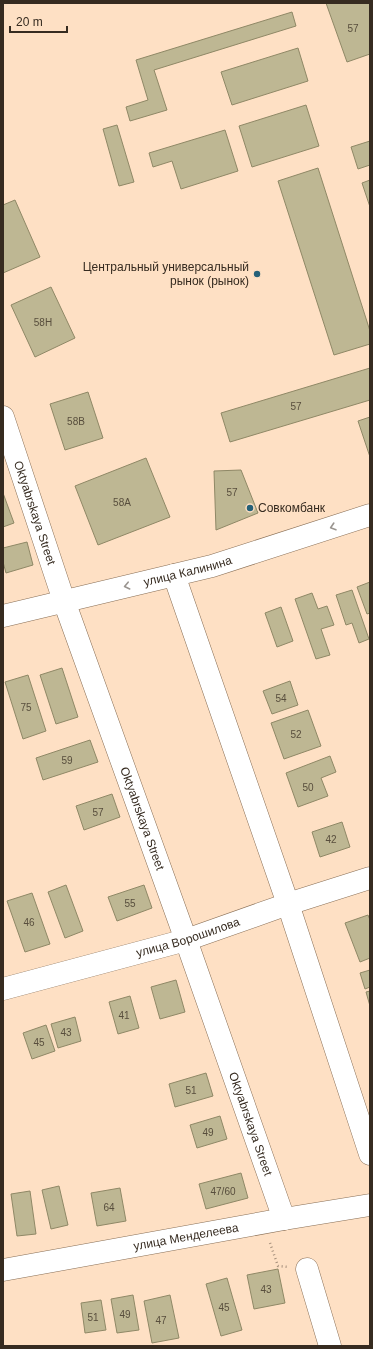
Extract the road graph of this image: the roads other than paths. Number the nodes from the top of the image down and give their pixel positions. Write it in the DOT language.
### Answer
graph roads {
  1 [pos="3,417"];
  2 [pos="370,515"];
  3 [pos="174,575"];
  4 [pos="64,601"];
  5 [pos="3,616"];
  6 [pos="370,878"];
  7 [pos="288,904"];
  8 [pos="186,940"];
  9 [pos="3,989"];
  10 [pos="370,1154"];
  11 [pos="370,1206"];
  12 [pos="274,1221"];
  13 [pos="307,1269"];
  14 [pos="3,1270"];
  15 [pos="330,1346"];
  1 -- 4 [label="street, Oktyabrskaya Street"];
  2 -- 3 [label="street, улица Калинина, one-way"];
  3 -- 4 [label="street, улица Калинина, one-way"];
  3 -- 7 [label="street"];
  4 -- 5 [label="street, улица Калинина"];
  4 -- 8 [label="street, Oktyabrskaya Street"];
  6 -- 7 [label="street, улица Ворошилова"];
  7 -- 8 [label="street, улица Ворошилова"];
  7 -- 10 [label="street"];
  8 -- 9 [label="street, улица Ворошилова"];
  8 -- 12 [label="street, Oktyabrskaya Street"];
  11 -- 12 [label="street, улица Менделеева"];
  12 -- 14 [label="street, улица Менделеева"];
  13 -- 15 [label="street"];
}
